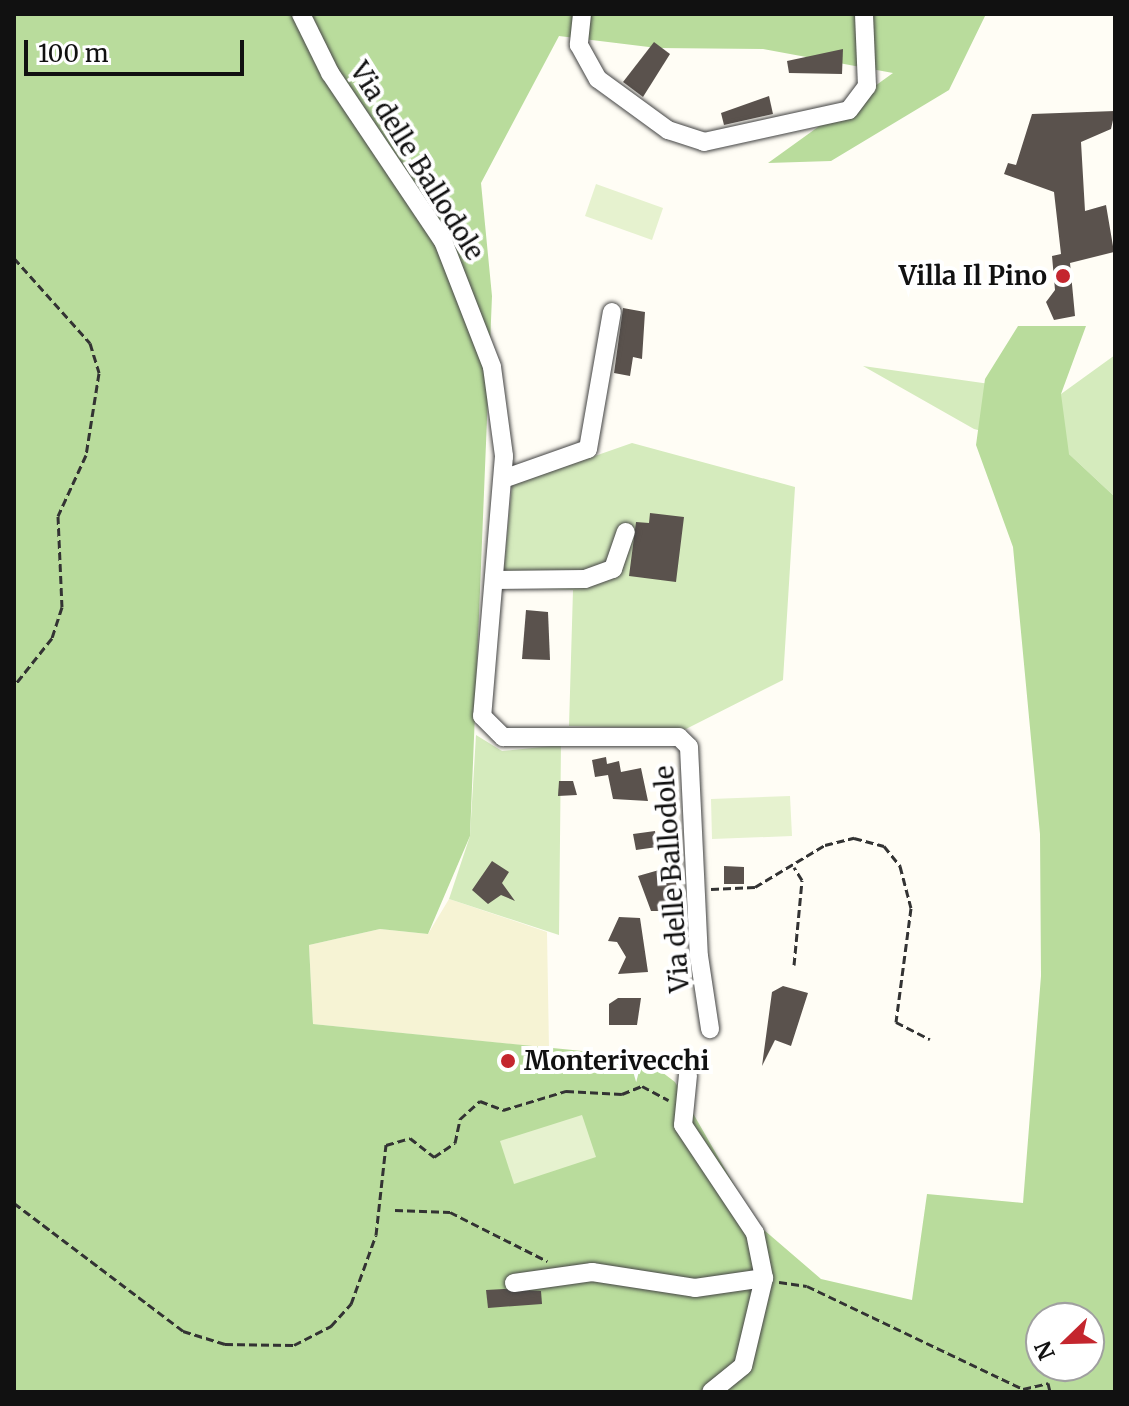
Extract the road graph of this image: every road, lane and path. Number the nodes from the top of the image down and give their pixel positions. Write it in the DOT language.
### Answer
graph roads {
  1 [pos="301,14"];
  2 [pos="582,14"];
  3 [pos="864,14"];
  4 [pos="14,258"];
  5 [pos="612,312"];
  6 [pos="503,479"];
  7 [pos="626,532"];
  8 [pos="494,580"];
  9 [pos="14,686"];
  10 [pos="793,865"];
  11 [pos="700,885"];
  12 [pos="794,965"];
  13 [pos="710,1029"];
  14 [pos="930,1039"];
  15 [pos="688,1075"];
  16 [pos="681,1110"];
  17 [pos="14,1203"];
  18 [pos="395,1210"];
  19 [pos="550,1262"];
  20 [pos="764,1278"];
  21 [pos="514,1283"];
  22 [pos="711,1392"];
  23 [pos="1050,1392"];
  1 -- 6 [label="lane, Via delle Ballodole"];
  2 -- 3 [label="lane"];
  4 -- 9 [label="path"];
  5 -- 6 [label="lane"];
  6 -- 8 [label="lane, Via delle Ballodole"];
  7 -- 8 [label="lane"];
  8 -- 11 [label="lane, Via delle Ballodole"];
  10 -- 11 [label="path"];
  10 -- 12 [label="path"];
  10 -- 14 [label="path"];
  11 -- 13 [label="lane, Via delle Ballodole"];
  15 -- 16 [label="lane"];
  16 -- 17 [label="path"];
  16 -- 20 [label="lane"];
  18 -- 19 [label="path"];
  20 -- 21 [label="lane"];
  20 -- 22 [label="lane"];
  20 -- 23 [label="path"];
}
